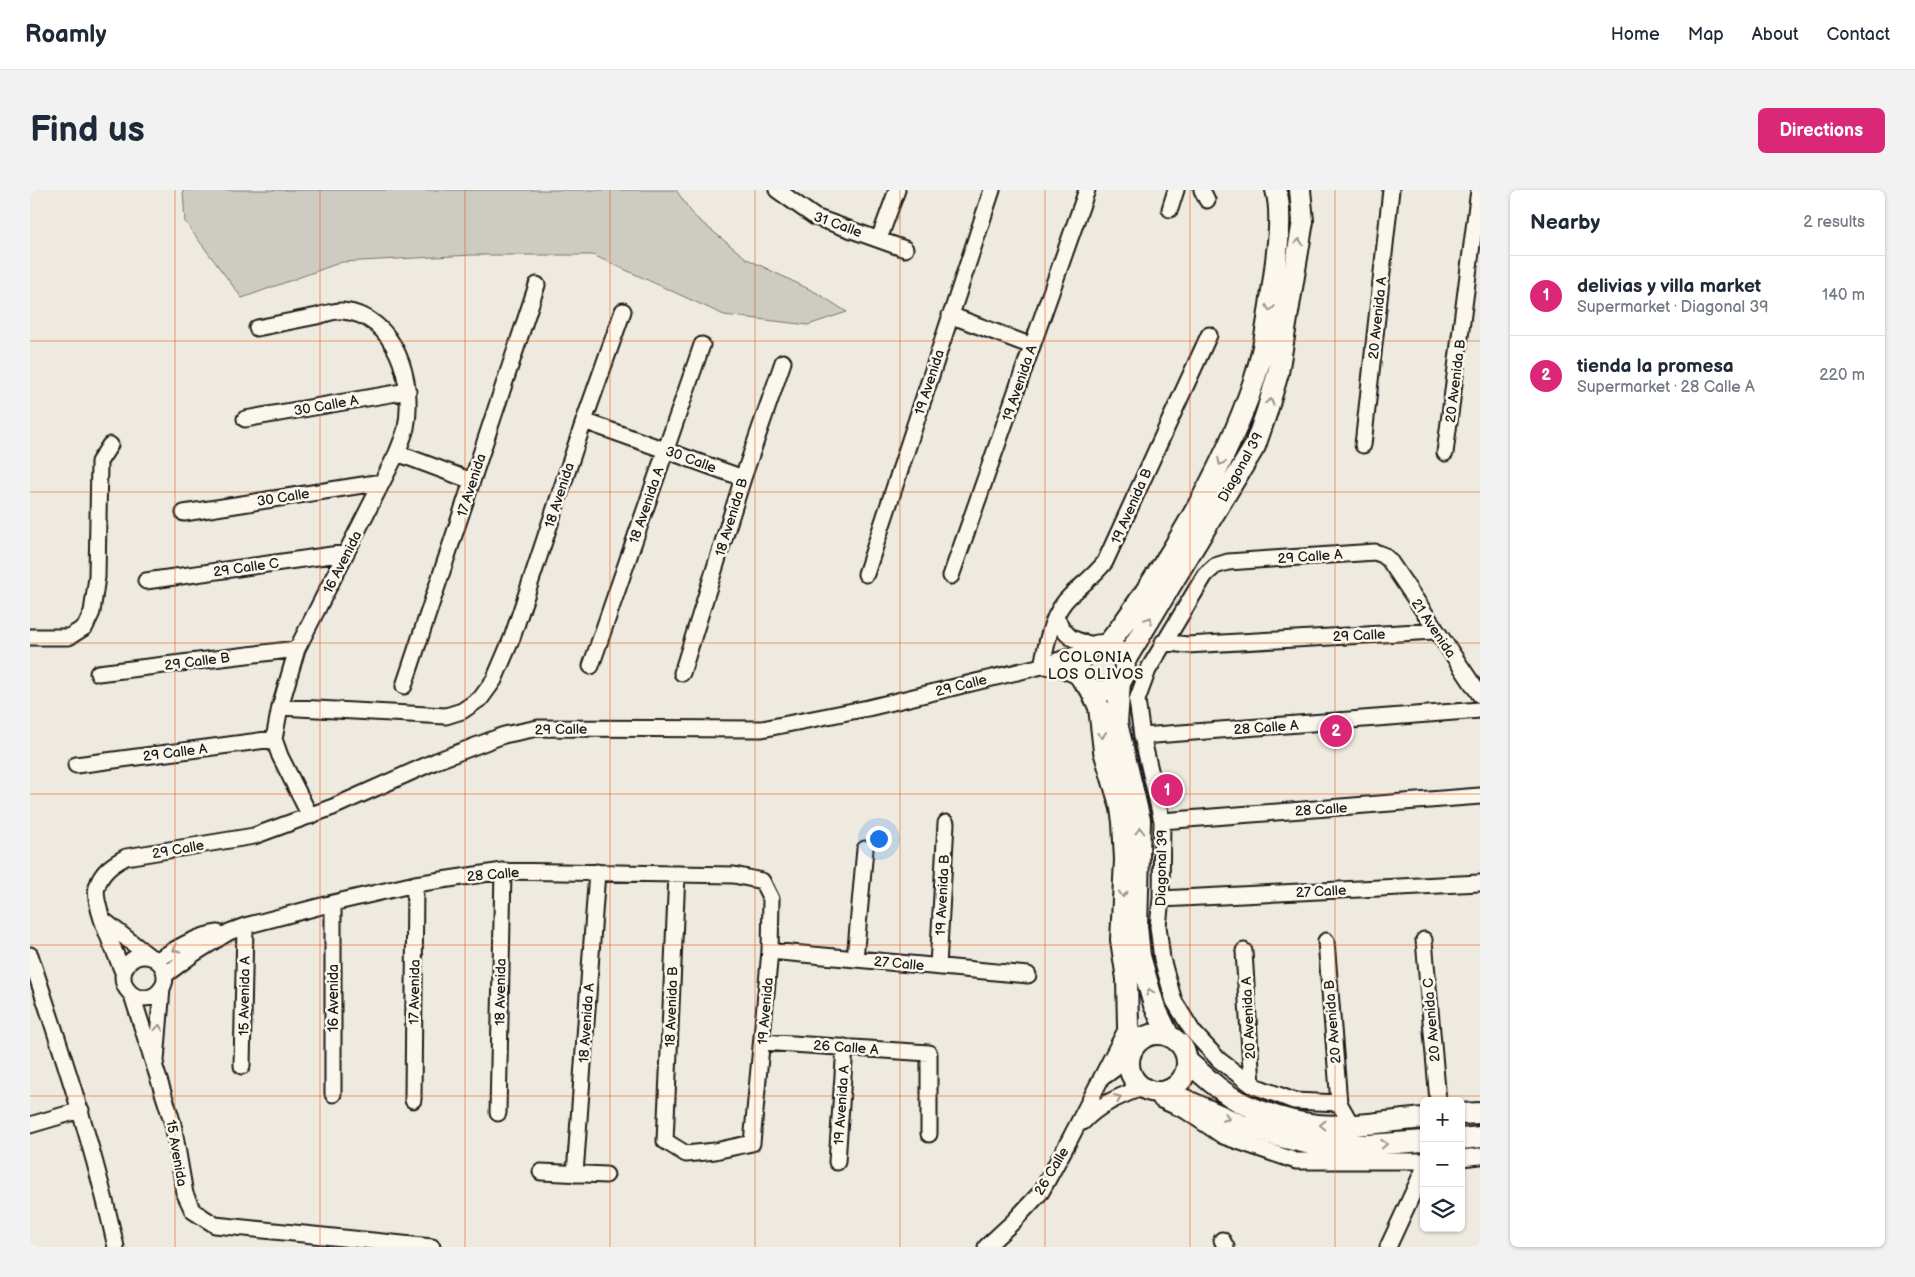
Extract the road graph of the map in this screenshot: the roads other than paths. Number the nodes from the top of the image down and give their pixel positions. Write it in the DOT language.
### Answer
graph roads {
  1 [pos="777,190"];
  2 [pos="896,190"];
  3 [pos="992,190"];
  4 [pos="1087,190"];
  5 [pos="1176,190"];
  6 [pos="1276,190"];
  7 [pos="1300,190"];
  8 [pos="1391,190"];
  9 [pos="1479,190"];
  10 [pos="1170,209"];
  11 [pos="879,239"];
  12 [pos="905,249"];
  13 [pos="537,285"];
  14 [pos="623,311"];
  15 [pos="950,315"];
  16 [pos="257,328"];
  17 [pos="1209,335"];
  18 [pos="702,345"];
  19 [pos="1032,346"];
  20 [pos="783,362"];
  21 [pos="408,391"];
  22 [pos="245,419"];
  23 [pos="584,421"];
  24 [pos="110,445"];
  25 [pos="1363,445"];
  26 [pos="665,450"];
  27 [pos="397,453"];
  28 [pos="1445,453"];
  29 [pos="743,478"];
  30 [pos="472,481"];
  31 [pos="382,482"];
  32 [pos="184,513"];
  33 [pos="346,553"];
  34 [pos="1389,560"];
  35 [pos="1228,562"];
  36 [pos="866,574"];
  37 [pos="951,576"];
  38 [pos="146,581"];
  39 [pos="1056,618"];
  40 [pos="1435,630"];
  41 [pos="30,637"];
  42 [pos="1163,642"];
  43 [pos="1097,647"];
  44 [pos="297,649"];
  45 [pos="1124,662"];
  46 [pos="591,666"];
  47 [pos="1042,666"];
  48 [pos="98,673"];
  49 [pos="682,673"];
  50 [pos="1120,682"];
  51 [pos="1086,684"];
  52 [pos="404,686"];
  53 [pos="1480,695"];
  54 [pos="280,707"];
  55 [pos="1480,710"];
  56 [pos="1142,736"];
  57 [pos="274,739"];
  58 [pos="76,765"];
  59 [pos="1480,796"];
  60 [pos="310,816"];
  61 [pos="1162,821"];
  62 [pos="946,823"];
  63 [pos="865,849"];
  64 [pos="502,871"];
  65 [pos="597,872"];
  66 [pos="677,874"];
  67 [pos="762,882"];
  68 [pos="1480,882"];
  69 [pos="415,884"];
  70 [pos="1161,899"];
  71 [pos="333,903"];
  72 [pos="102,919"];
  73 [pos="245,926"];
  74 [pos="229,932"];
  75 [pos="1424,940"];
  76 [pos="1326,942"];
  77 [pos="770,951"];
  78 [pos="1244,951"];
  79 [pos="30,955"];
  80 [pos="153,959"];
  81 [pos="855,959"];
  82 [pos="938,966"];
  83 [pos="123,972"];
  84 [pos="1028,975"];
  85 [pos="163,982"];
  86 [pos="132,995"];
  87 [pos="1128,1026"];
  88 [pos="1169,1036"];
  89 [pos="762,1042"];
  90 [pos="845,1047"];
  91 [pos="1131,1053"];
  92 [pos="1187,1061"];
  93 [pos="242,1066"];
  94 [pos="156,1068"];
  95 [pos="1102,1077"];
  96 [pos="1252,1085"];
  97 [pos="1155,1090"];
  98 [pos="333,1094"];
  99 [pos="1438,1097"];
  100 [pos="413,1100"];
  101 [pos="1339,1103"];
  102 [pos="81,1110"];
  103 [pos="498,1113"];
  104 [pos="1480,1113"];
  105 [pos="1465,1114"];
  106 [pos="1420,1118"];
  107 [pos="1351,1124"];
  108 [pos="30,1125"];
  109 [pos="929,1134"];
  110 [pos="1071,1137"];
  111 [pos="1480,1137"];
  112 [pos="1465,1139"];
  113 [pos="1420,1141"];
  114 [pos="752,1143"];
  115 [pos="1480,1156"];
  116 [pos="1465,1158"];
  117 [pos="1420,1161"];
  118 [pos="837,1162"];
  119 [pos="541,1172"];
  120 [pos="576,1174"];
  121 [pos="606,1175"];
  122 [pos="1420,1178"];
  123 [pos="116,1247"];
  124 [pos="432,1247"];
  125 [pos="986,1247"];
  126 [pos="1388,1247"];
  1 -- 11 [label="street, 31 Calle"];
  2 -- 11 [label="street"];
  3 -- 15 [label="street, 19 Avenida"];
  4 -- 19 [label="street, 19 Avenida A"];
  5 -- 10 [label="street"];
  6 -- 43 [label="street, Diagonal 39, one-way"];
  45 -- 7 [label="street, Diagonal 39, one-way"];
  8 -- 25 [label="street, 20 Avenida A"];
  9 -- 28 [label="street, 20 Avenida B"];
  11 -- 12 [label="street, 31 Calle"];
  13 -- 30 [label="street, 17 Avenida"];
  14 -- 23 [label="street, 18 Avenida"];
  15 -- 19 [label="street"];
  15 -- 36 [label="street, 19 Avenida"];
  16 -- 21 [label="street, 16 Avenida"];
  17 -- 39 [label="street, 19 Avenida B"];
  18 -- 26 [label="street, 18 Avenida A"];
  19 -- 37 [label="street, 19 Avenida A"];
  20 -- 29 [label="street, 18 Avenida B"];
  21 -- 22 [label="street, 30 Calle A"];
  21 -- 27 [label="street, 16 Avenida"];
  23 -- 26 [label="street, 30 Calle"];
  23 -- 54 [label="street, 18 Avenida"];
  24 -- 41 [label="street"];
  26 -- 29 [label="street, 30 Calle"];
  26 -- 46 [label="street, 18 Avenida A"];
  27 -- 30 [label="street"];
  27 -- 31 [label="street, 16 Avenida"];
  29 -- 49 [label="street, 18 Avenida B"];
  30 -- 52 [label="street, 17 Avenida"];
  31 -- 32 [label="street, 30 Calle"];
  31 -- 33 [label="street, 16 Avenida"];
  33 -- 38 [label="street, 29 Calle C"];
  33 -- 44 [label="street, 16 Avenida"];
  34 -- 35 [label="street, 29 Calle A"];
  34 -- 40 [label="street, 21 Avenida"];
  35 -- 42 [label="street, Diagonal 39"];
  39 -- 43 [label="street"];
  39 -- 47 [label="street, 19 Avenida B"];
  40 -- 42 [label="street, 29 Calle"];
  40 -- 53 [label="street, 21 Avenida"];
  42 -- 56 [label="street, Diagonal 39"];
  43 -- 45 [label="street"];
  43 -- 47 [label="street, 29 Calle"];
  43 -- 51 [label="street"];
  44 -- 48 [label="street, 29 Calle B"];
  44 -- 54 [label="street, 16 Avenida"];
  45 -- 50 [label="street"];
  47 -- 51 [label="street, 29 Calle"];
  47 -- 60 [label="street, 29 Calle"];
  50 -- 51 [label="street"];
  88 -- 50 [label="street, Diagonal 39, one-way"];
  51 -- 87 [label="street, one-way"];
  54 -- 57 [label="street, 16 Avenida"];
  55 -- 56 [label="street, 28 Calle A"];
  56 -- 61 [label="street, Diagonal 39"];
  57 -- 58 [label="street, 29 Calle A"];
  57 -- 60 [label="street"];
  59 -- 61 [label="street, 28 Calle"];
  60 -- 72 [label="street, 29 Calle"];
  61 -- 70 [label="street, Diagonal 39"];
  62 -- 82 [label="street, 19 Avenida B"];
  63 -- 81 [label="street"];
  64 -- 65 [label="street, 28 Calle"];
  64 -- 69 [label="street, 28 Calle"];
  64 -- 103 [label="street, 18 Avenida"];
  65 -- 66 [label="street, 28 Calle"];
  65 -- 120 [label="street, 18 Avenida A"];
  66 -- 67 [label="street, 28 Calle"];
  66 -- 114 [label="street, 18 Avenida B"];
  67 -- 77 [label="street, 19 Avenida"];
  68 -- 70 [label="street, 27 Calle"];
  69 -- 71 [label="street, 28 Calle"];
  69 -- 100 [label="street, 17 Avenida"];
  70 -- 96 [label="street, Diagonal 39"];
  71 -- 73 [label="street, 28 Calle"];
  71 -- 98 [label="street, 16 Avenida"];
  72 -- 80 [label="street"];
  72 -- 83 [label="street"];
  73 -- 74 [label="street, 28 Calle"];
  73 -- 93 [label="street, 15 Avenida A"];
  74 -- 80 [label="street, 28 Calle, one-way"];
  74 -- 85 [label="street, 28 Calle"];
  75 -- 99 [label="street, 20 Avenida C"];
  76 -- 101 [label="street, 20 Avenida B"];
  77 -- 81 [label="street, 27 Calle"];
  77 -- 89 [label="street, 19 Avenida"];
  78 -- 96 [label="street, 20 Avenida A"];
  79 -- 102 [label="street"];
  80 -- 83 [label="street"];
  80 -- 85 [label="street"];
  81 -- 82 [label="street, 27 Calle"];
  82 -- 84 [label="street, 27 Calle"];
  83 -- 86 [label="street"];
  85 -- 86 [label="street"];
  94 -- 85 [label="street, 15 Avenida, one-way"];
  86 -- 94 [label="street, 15 Avenida"];
  87 -- 91 [label="street"];
  87 -- 95 [label="street, 26 Calle"];
  88 -- 91 [label="street"];
  88 -- 92 [label="street"];
  89 -- 90 [label="street, 26 Calle A"];
  89 -- 114 [label="street, 19 Avenida"];
  90 -- 109 [label="street, 26 Calle A"];
  90 -- 118 [label="street, 19 Avenida A"];
  91 -- 95 [label="street, 26 Calle"];
  91 -- 97 [label="street"];
  92 -- 97 [label="street"];
  107 -- 92 [label="street, one-way"];
  94 -- 124 [label="street, 15 Avenida"];
  95 -- 110 [label="street, 26 Calle"];
  96 -- 101 [label="street, Diagonal 39"];
  110 -- 97 [label="street, 26 Calle, one-way"];
  97 -- 113 [label="street, one-way"];
  97 -- 117 [label="street"];
  101 -- 107 [label="street"];
  102 -- 108 [label="street"];
  102 -- 123 [label="street"];
  104 -- 105 [label="street"];
  106 -- 107 [label="street"];
  110 -- 125 [label="street, 26 Calle"];
  111 -- 112 [label="street"];
  115 -- 116 [label="street"];
  119 -- 120 [label="street"];
  120 -- 121 [label="street"];
  122 -- 126 [label="street"];
}
